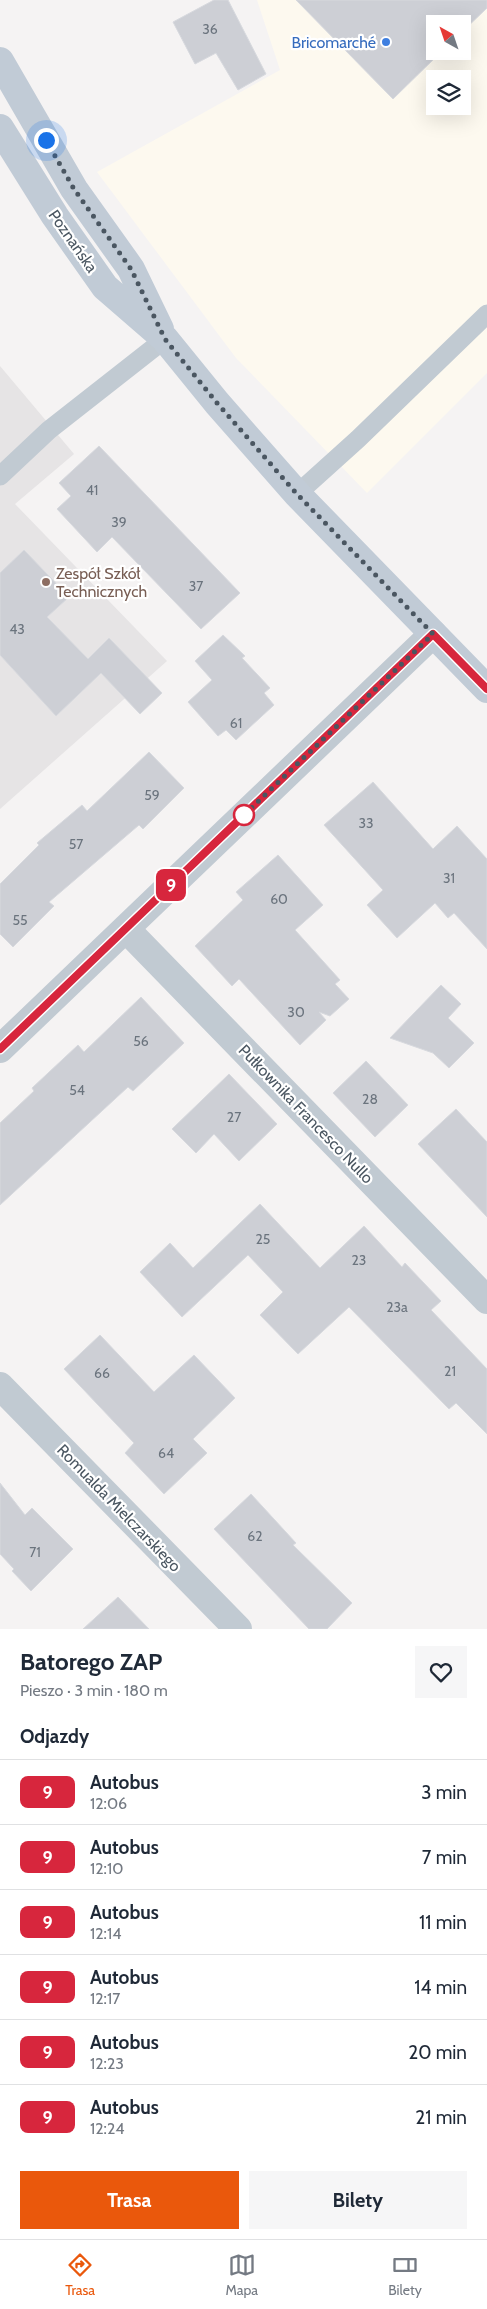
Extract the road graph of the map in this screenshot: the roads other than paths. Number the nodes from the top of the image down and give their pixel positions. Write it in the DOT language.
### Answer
graph roads {
  1 [pos="0,61"];
  2 [pos="0,128"];
  3 [pos="487,314"];
  4 [pos="165,339"];
  5 [pos="0,476"];
  6 [pos="297,494"];
  7 [pos="433,634"];
  8 [pos="487,689"];
  9 [pos="126,929"];
  10 [pos="0,1049"];
  11 [pos="487,1300"];
  12 [pos="0,1386"];
  13 [pos="238,1629"];
  1 -- 4 [label="main road, Poznańska"];
  2 -- 4 [label="main road, Poznańska"];
  3 -- 6 [label="lane"];
  4 -- 5 [label="lane"];
  4 -- 6 [label="main road, Poznańska"];
  6 -- 7 [label="main road, Poznańska"];
  7 -- 8 [label="main road, Poznańska"];
  7 -- 9 [label="street"];
  9 -- 10 [label="street"];
  9 -- 11 [label="street, Pułkownika Francesco Nullo"];
  12 -- 13 [label="street, Romualda Mielczarskiego"];
}
